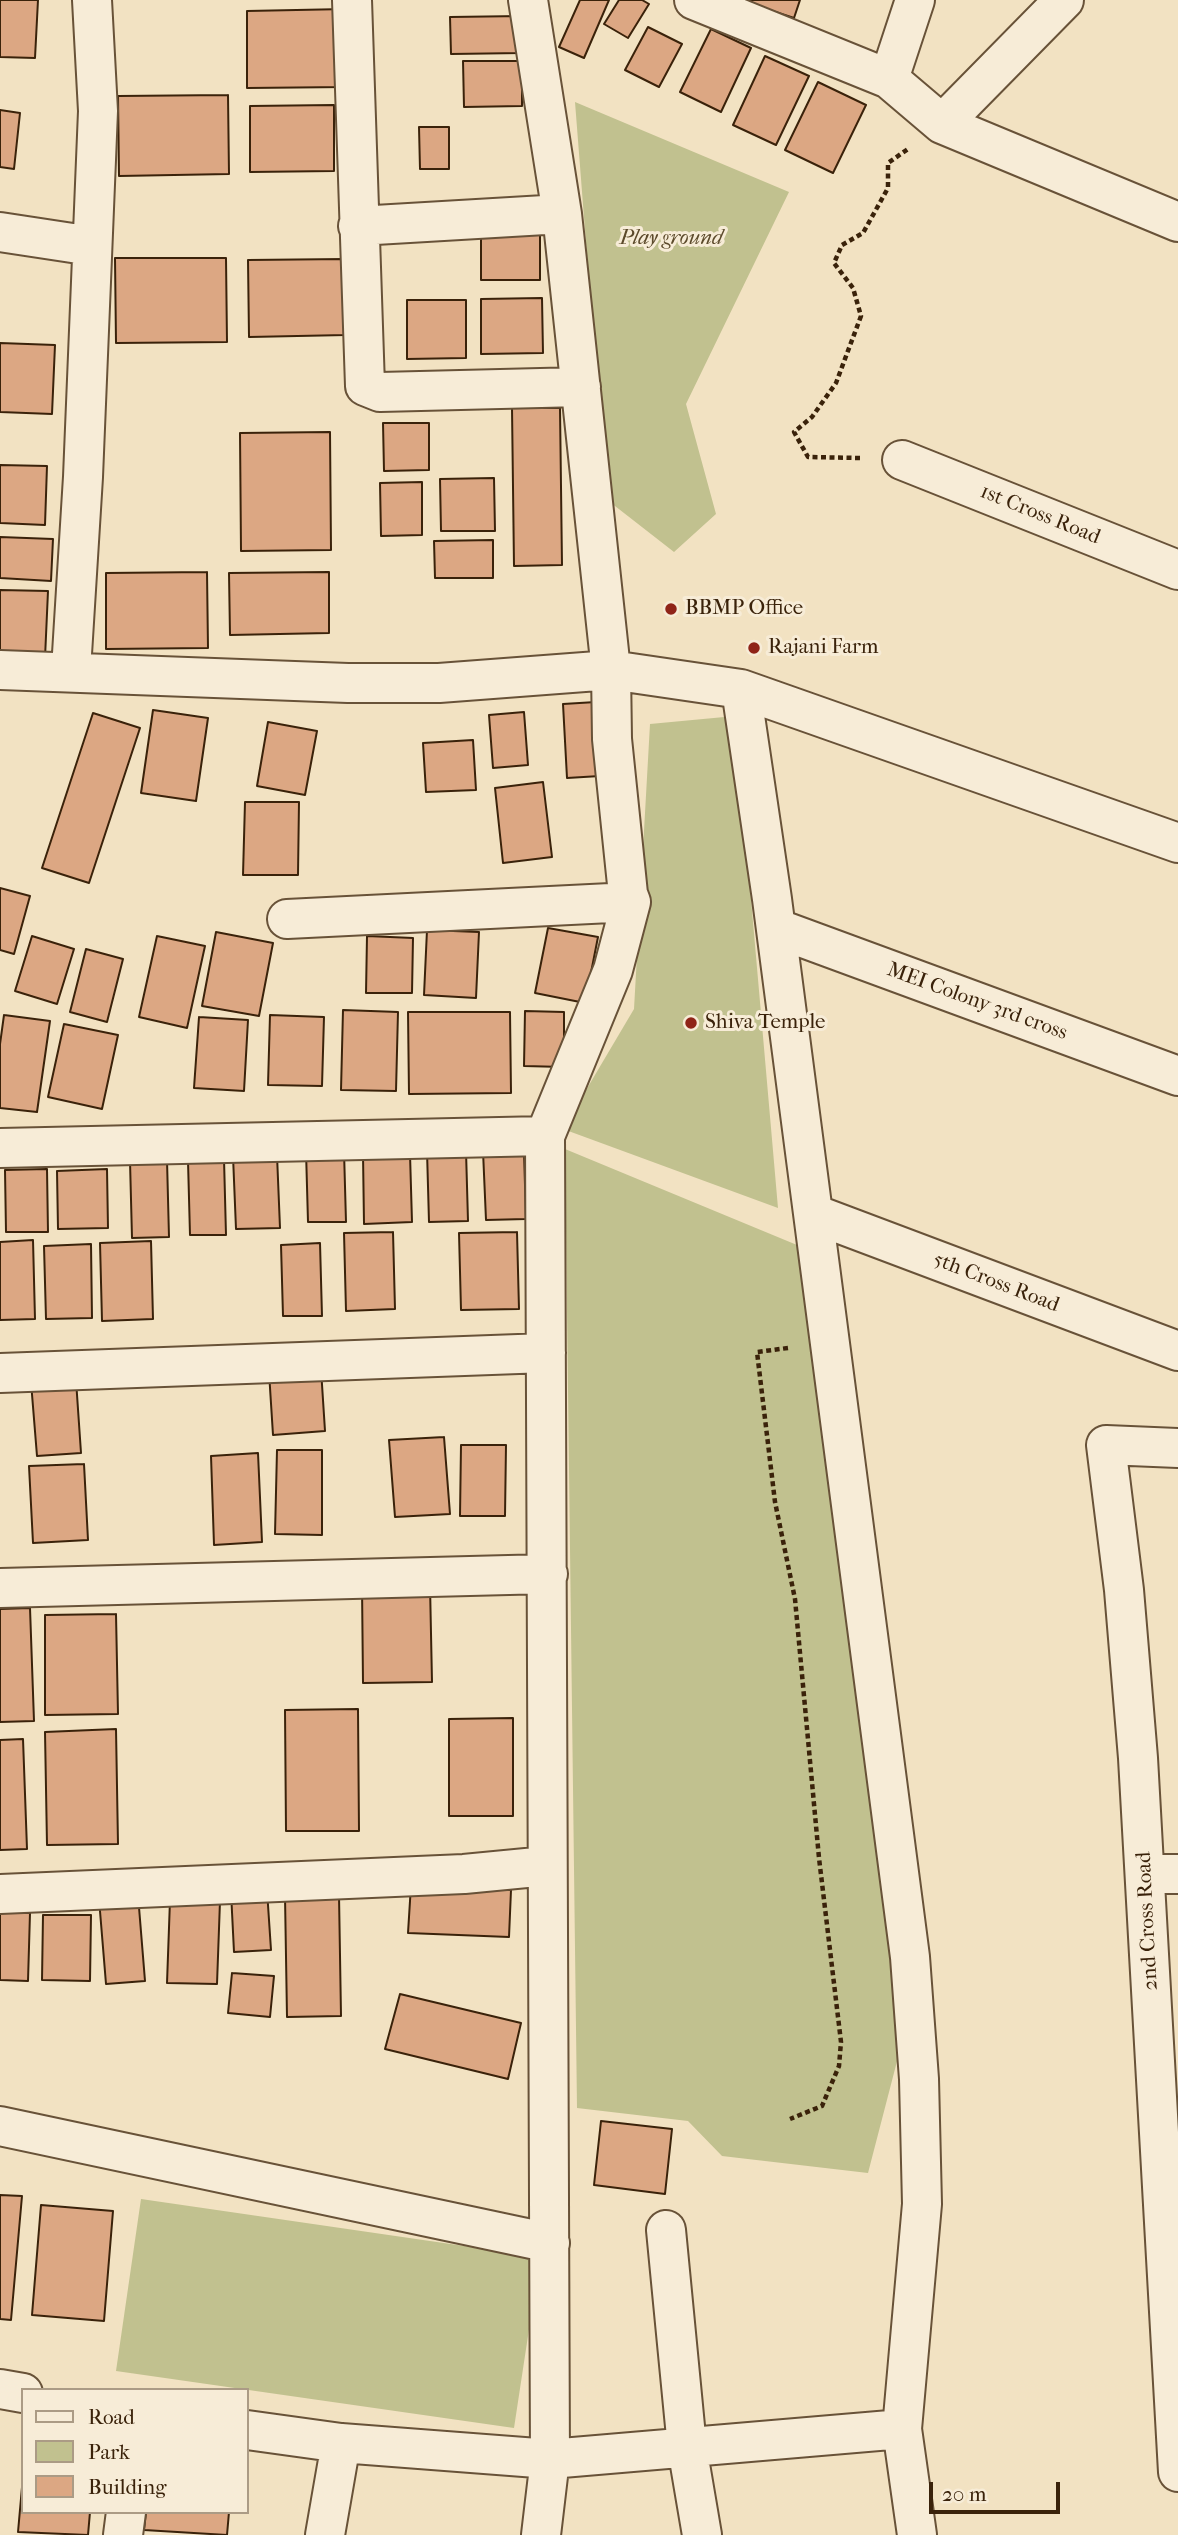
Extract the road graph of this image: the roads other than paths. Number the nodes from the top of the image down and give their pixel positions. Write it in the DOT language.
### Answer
graph roads {
  1 [pos="92,0"];
  2 [pos="352,0"];
  3 [pos="528,0"];
  4 [pos="694,0"];
  5 [pos="915,0"];
  6 [pos="1064,0"];
  7 [pos="889,79"];
  8 [pos="942,124"];
  9 [pos="562,214"];
  10 [pos="1178,222"];
  11 [pos="358,226"];
  12 [pos="0,232"];
  13 [pos="92,246"];
  14 [pos="581,387"];
  15 [pos="902,460"];
  16 [pos="1178,570"];
  17 [pos="0,670"];
  18 [pos="71,670"];
  19 [pos="611,670"];
  20 [pos="741,689"];
  21 [pos="1178,843"];
  22 [pos="631,902"];
  23 [pos="287,919"];
  24 [pos="776,928"];
  25 [pos="1178,1076"];
  26 [pos="544,1136"];
  27 [pos="0,1148"];
  28 [pos="814,1214"];
  29 [pos="1178,1351"];
  30 [pos="546,1353"];
  31 [pos="0,1373"];
  32 [pos="1178,1448"];
  33 [pos="548,1574"];
  34 [pos="0,1588"];
  35 [pos="547,1866"];
  36 [pos="1162,1874"];
  37 [pos="0,1894"];
  38 [pos="0,2126"];
  39 [pos="666,2230"];
  40 [pos="550,2243"];
  41 [pos="0,2389"];
  42 [pos="21,2393"];
  43 [pos="902,2429"];
  44 [pos="248,2430"];
  45 [pos="341,2444"];
  46 [pos="687,2447"];
  47 [pos="550,2459"];
  48 [pos="1178,2472"];
  49 [pos="126,2514"];
  50 [pos="123,2535"];
  51 [pos="325,2535"];
  52 [pos="541,2535"];
  53 [pos="702,2535"];
  54 [pos="917,2535"];
  1 -- 13 [label="street"];
  2 -- 11 [label="street"];
  3 -- 9 [label="street"];
  4 -- 7 [label="street"];
  5 -- 7 [label="street"];
  6 -- 8 [label="street"];
  7 -- 8 [label="street"];
  8 -- 10 [label="street"];
  9 -- 11 [label="street"];
  9 -- 14 [label="street"];
  11 -- 14 [label="street"];
  12 -- 13 [label="street"];
  13 -- 18 [label="street"];
  14 -- 19 [label="street"];
  15 -- 16 [label="street, 1st Cross Road"];
  17 -- 18 [label="street"];
  18 -- 19 [label="street"];
  19 -- 20 [label="street"];
  19 -- 22 [label="street"];
  20 -- 21 [label="street"];
  20 -- 24 [label="street"];
  22 -- 23 [label="street"];
  22 -- 26 [label="street"];
  24 -- 25 [label="street, MEI Colony 3rd cross"];
  24 -- 28 [label="street"];
  26 -- 27 [label="street"];
  26 -- 30 [label="street"];
  28 -- 29 [label="street, 5th Cross Road"];
  28 -- 43 [label="street"];
  30 -- 31 [label="street"];
  30 -- 33 [label="street"];
  32 -- 36 [label="street, 2nd Cross Road"];
  33 -- 34 [label="street"];
  33 -- 35 [label="street"];
  35 -- 37 [label="street"];
  35 -- 40 [label="street"];
  36 -- 48 [label="street, 2nd Cross Road"];
  38 -- 40 [label="street"];
  39 -- 46 [label="street"];
  40 -- 47 [label="street"];
  41 -- 42 [label="street"];
  43 -- 46 [label="street"];
  43 -- 54 [label="street"];
  44 -- 45 [label="street"];
  45 -- 47 [label="street"];
  45 -- 51 [label="street"];
  46 -- 47 [label="street"];
  46 -- 53 [label="street"];
  47 -- 52 [label="street"];
  49 -- 50 [label="street"];
}
